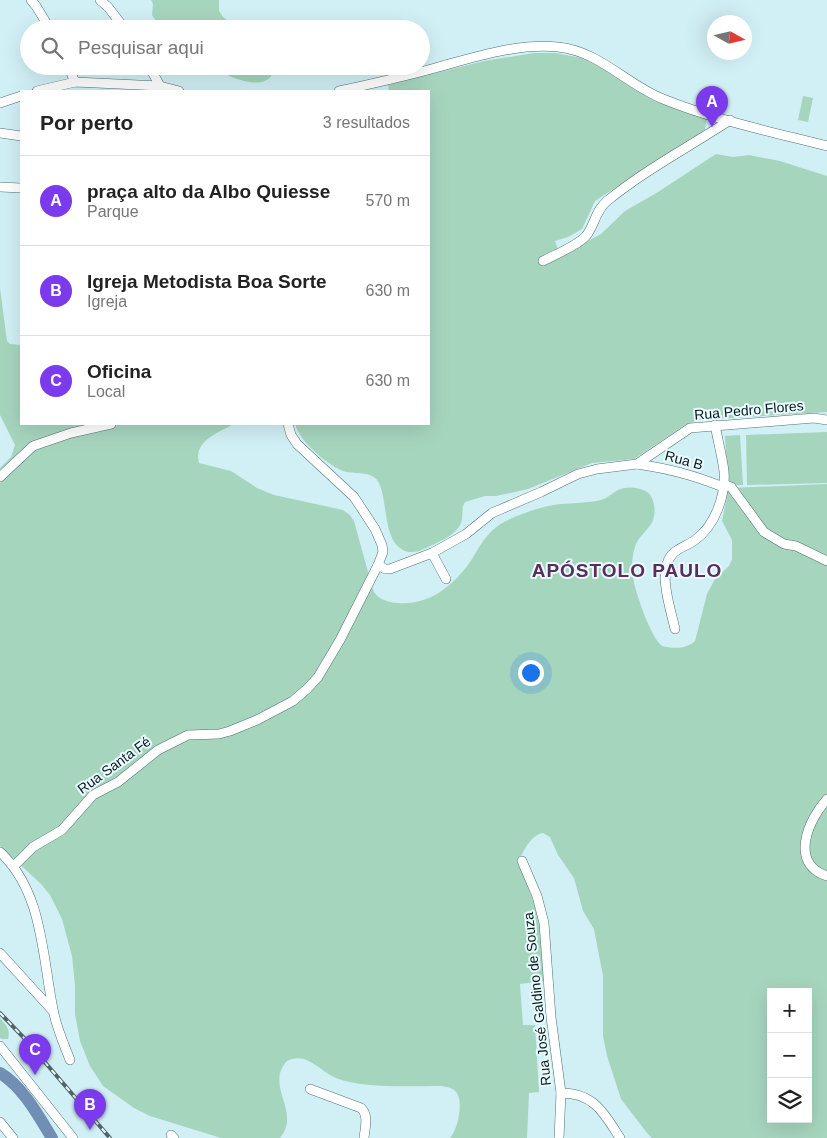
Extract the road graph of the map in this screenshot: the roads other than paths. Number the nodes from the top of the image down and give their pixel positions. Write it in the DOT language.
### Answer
graph roads {
  1 [pos="30,0"];
  2 [pos="100,0"];
  3 [pos="44,20"];
  4 [pos="117,20"];
  5 [pos="430,69"];
  6 [pos="72,75"];
  7 [pos="154,75"];
  8 [pos="406,75"];
  9 [pos="75,82"];
  10 [pos="160,86"];
  11 [pos="42,90"];
  12 [pos="175,90"];
  13 [pos="343,90"];
  14 [pos="20,96"];
  15 [pos="0,103"];
  16 [pos="730,120"];
  17 [pos="0,133"];
  18 [pos="20,136"];
  19 [pos="827,146"];
  20 [pos="0,187"];
  21 [pos="20,188"];
  22 [pos="542,262"];
  23 [pos="827,420"];
  24 [pos="106,425"];
  25 [pos="288,425"];
  26 [pos="715,425"];
  27 [pos="638,464"];
  28 [pos="0,477"];
  29 [pos="723,486"];
  30 [pos="432,553"];
  31 [pos="827,562"];
  32 [pos="378,565"];
  33 [pos="446,579"];
  34 [pos="675,629"];
  35 [pos="827,799"];
  36 [pos="0,852"];
  37 [pos="522,861"];
  38 [pos="14,866"];
  39 [pos="827,876"];
  40 [pos="0,953"];
  41 [pos="50,992"];
  42 [pos="40,997"];
  43 [pos="53,1011"];
  44 [pos="0,1046"];
  45 [pos="70,1060"];
  46 [pos="310,1089"];
  47 [pos="561,1093"];
  48 [pos="0,1122"];
  49 [pos="12,1138"];
  50 [pos="73,1138"];
  51 [pos="364,1138"];
  52 [pos="560,1138"];
  53 [pos="620,1138"];
  1 -- 3 [label="street"];
  2 -- 4 [label="street"];
  5 -- 16 [label="street"];
  6 -- 9 [label="street"];
  7 -- 10 [label="street"];
  8 -- 13 [label="street"];
  9 -- 10 [label="street"];
  9 -- 11 [label="street"];
  10 -- 12 [label="street"];
  14 -- 15 [label="street"];
  16 -- 19 [label="street"];
  16 -- 22 [label="street"];
  17 -- 18 [label="street"];
  20 -- 21 [label="street"];
  23 -- 26 [label="street, Rua Pedro Flores"];
  24 -- 28 [label="street"];
  25 -- 32 [label="street"];
  26 -- 27 [label="street, Rua Pedro Flores"];
  26 -- 29 [label="street"];
  27 -- 29 [label="street, Rua B"];
  27 -- 30 [label="street, Rua Pedro Flores"];
  29 -- 31 [label="street"];
  29 -- 34 [label="street"];
  30 -- 32 [label="street, Rua Pedro Flores"];
  30 -- 33 [label="street"];
  32 -- 38 [label="street, Rua Santa Fé"];
  35 -- 39 [label="street"];
  36 -- 38 [label="street"];
  37 -- 47 [label="street, Rua José Galdino de Souza"];
  38 -- 41 [label="street"];
  40 -- 42 [label="street"];
  41 -- 42 [label="street"];
  41 -- 43 [label="street"];
  42 -- 43 [label="street"];
  43 -- 45 [label="street"];
  44 -- 50 [label="street"];
  46 -- 51 [label="street"];
  47 -- 52 [label="street, Rua José Galdino de Souza"];
  47 -- 53 [label="street"];
  48 -- 49 [label="street"];
}
